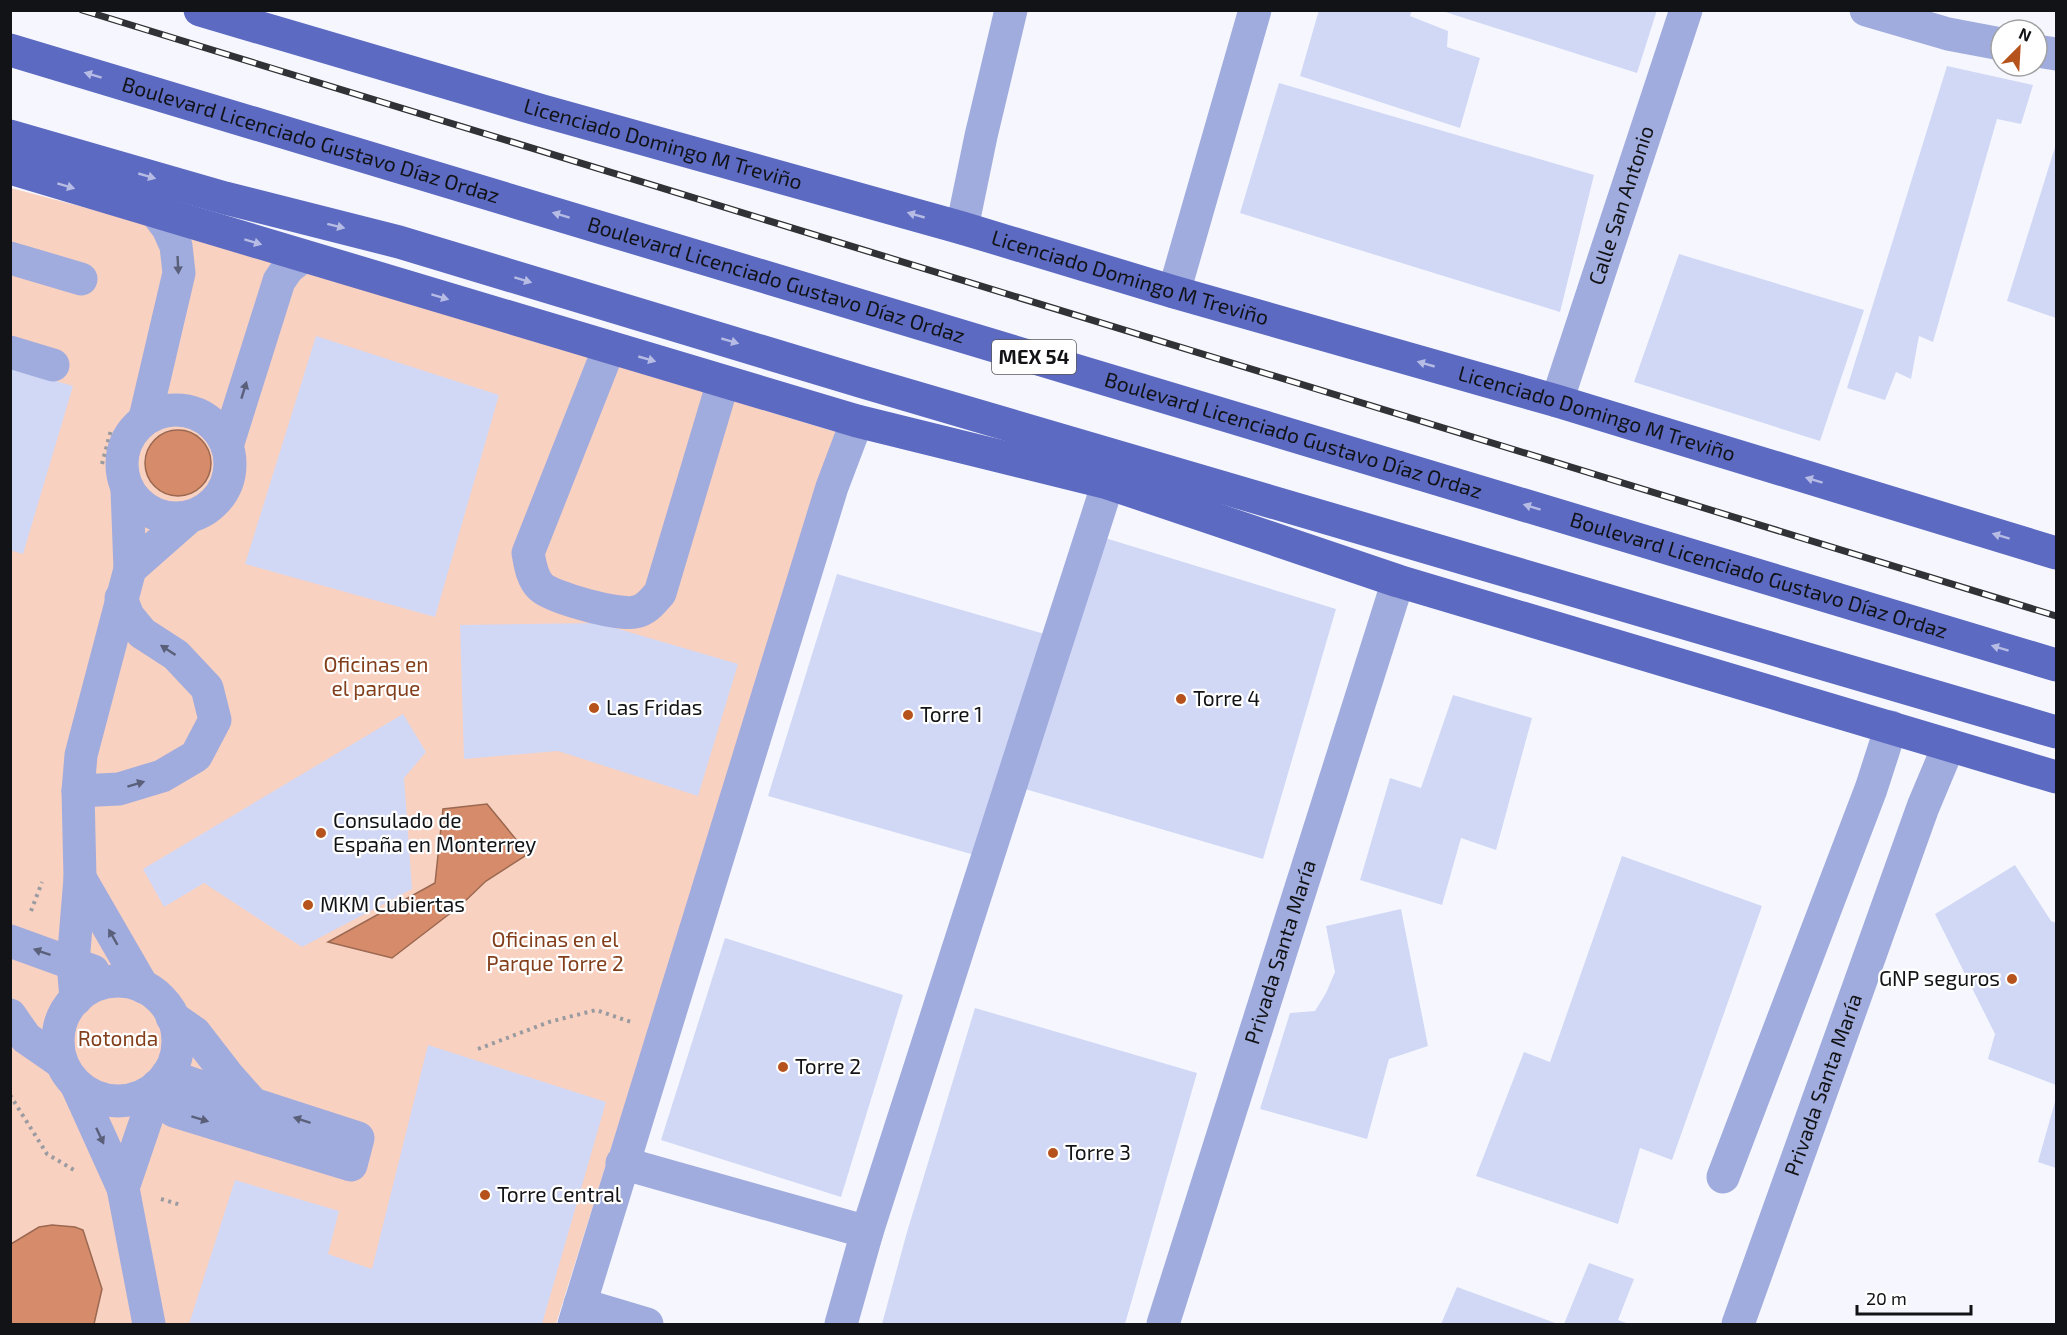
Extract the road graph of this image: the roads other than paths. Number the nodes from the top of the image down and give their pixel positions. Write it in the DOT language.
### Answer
graph roads {
  1 [pos="200,10"];
  2 [pos="1011,10"];
  3 [pos="1255,10"];
  4 [pos="1686,10"];
  5 [pos="1866,10"];
  6 [pos="233,16"];
  7 [pos="1989,42"];
  8 [pos="10,51"];
  9 [pos="10,136"];
  10 [pos="10,168"];
  11 [pos="156,212"];
  12 [pos="962,228"];
  13 [pos="302,257"];
  14 [pos="10,258"];
  15 [pos="81,279"];
  16 [pos="1174,292"];
  17 [pos="609,348"];
  18 [pos="10,352"];
  19 [pos="53,365"];
  20 [pos="723,382"];
  21 [pos="1557,401"];
  22 [pos="145,418"];
  23 [pos="857,421"];
  24 [pos="227,446"];
  25 [pos="1108,483"];
  26 [pos="127,490"];
  27 [pos="189,517"];
  28 [pos="2056,553"];
  29 [pos="1398,581"];
  30 [pos="125,583"];
  31 [pos="2056,665"];
  32 [pos="1891,727"];
  33 [pos="2056,732"];
  34 [pos="1949,745"];
  35 [pos="2056,777"];
  36 [pos="78,791"];
  37 [pos="80,878"];
  38 [pos="10,941"];
  39 [pos="73,963"];
  40 [pos="130,984"];
  41 [pos="76,999"];
  42 [pos="10,1016"];
  43 [pos="172,1017"];
  44 [pos="69,1073"];
  45 [pos="162,1081"];
  46 [pos="253,1104"];
  47 [pos="622,1163"];
  48 [pos="1723,1177"];
  49 [pos="123,1188"];
  50 [pos="867,1232"];
  51 [pos="577,1314"];
  52 [pos="149,1324"];
  53 [pos="647,1324"];
  54 [pos="841,1324"];
  55 [pos="1163,1324"];
  56 [pos="1738,1324"];
  1 -- 6 [label="main road, Licenciado Domingo M Treviño"];
  2 -- 12 [label="street"];
  3 -- 16 [label="street"];
  4 -- 21 [label="street, Calle San Antonio"];
  5 -- 7 [label="street"];
  12 -- 6 [label="main road, Licenciado Domingo M Treviño, one-way"];
  31 -- 8 [label="main road, Boulevard Licenciado Gustavo Díaz Ordaz / MEX 54, one-way"];
  9 -- 33 [label="main road, one-way"];
  10 -- 11 [label="main road, one-way"];
  11 -- 13 [label="main road, one-way"];
  11 -- 22 [label="street, one-way"];
  12 -- 16 [label="main road, Licenciado Domingo M Treviño"];
  13 -- 17 [label="main road, one-way"];
  24 -- 13 [label="street, one-way"];
  14 -- 15 [label="street"];
  21 -- 16 [label="main road, Licenciado Domingo M Treviño, one-way"];
  17 -- 20 [label="main road, one-way"];
  17 -- 20 [label="street"];
  18 -- 19 [label="street"];
  20 -- 23 [label="main road"];
  28 -- 21 [label="main road, Licenciado Domingo M Treviño, one-way"];
  22 -- 24 [label="street"];
  22 -- 26 [label="street"];
  23 -- 25 [label="main road"];
  23 -- 47 [label="street"];
  24 -- 27 [label="street"];
  25 -- 29 [label="main road"];
  25 -- 50 [label="street"];
  26 -- 27 [label="street"];
  26 -- 30 [label="street"];
  27 -- 30 [label="street"];
  29 -- 32 [label="main road"];
  29 -- 55 [label="street, Privada Santa María"];
  30 -- 36 [label="street"];
  36 -- 30 [label="street, one-way"];
  32 -- 34 [label="main road"];
  32 -- 48 [label="street"];
  34 -- 35 [label="main road"];
  34 -- 56 [label="street, Privada Santa María"];
  36 -- 37 [label="street"];
  37 -- 39 [label="street"];
  40 -- 37 [label="street, one-way"];
  39 -- 38 [label="street, one-way"];
  39 -- 40 [label="street"];
  39 -- 41 [label="street"];
  40 -- 41 [label="street"];
  40 -- 43 [label="street"];
  41 -- 44 [label="street"];
  42 -- 44 [label="street"];
  43 -- 45 [label="street"];
  43 -- 46 [label="street"];
  44 -- 45 [label="street"];
  44 -- 49 [label="street, one-way"];
  45 -- 46 [label="street"];
  45 -- 46 [label="street, one-way"];
  45 -- 49 [label="street"];
  47 -- 50 [label="street"];
  47 -- 51 [label="street"];
  49 -- 52 [label="street"];
  50 -- 54 [label="street"];
  51 -- 53 [label="street"];
}
